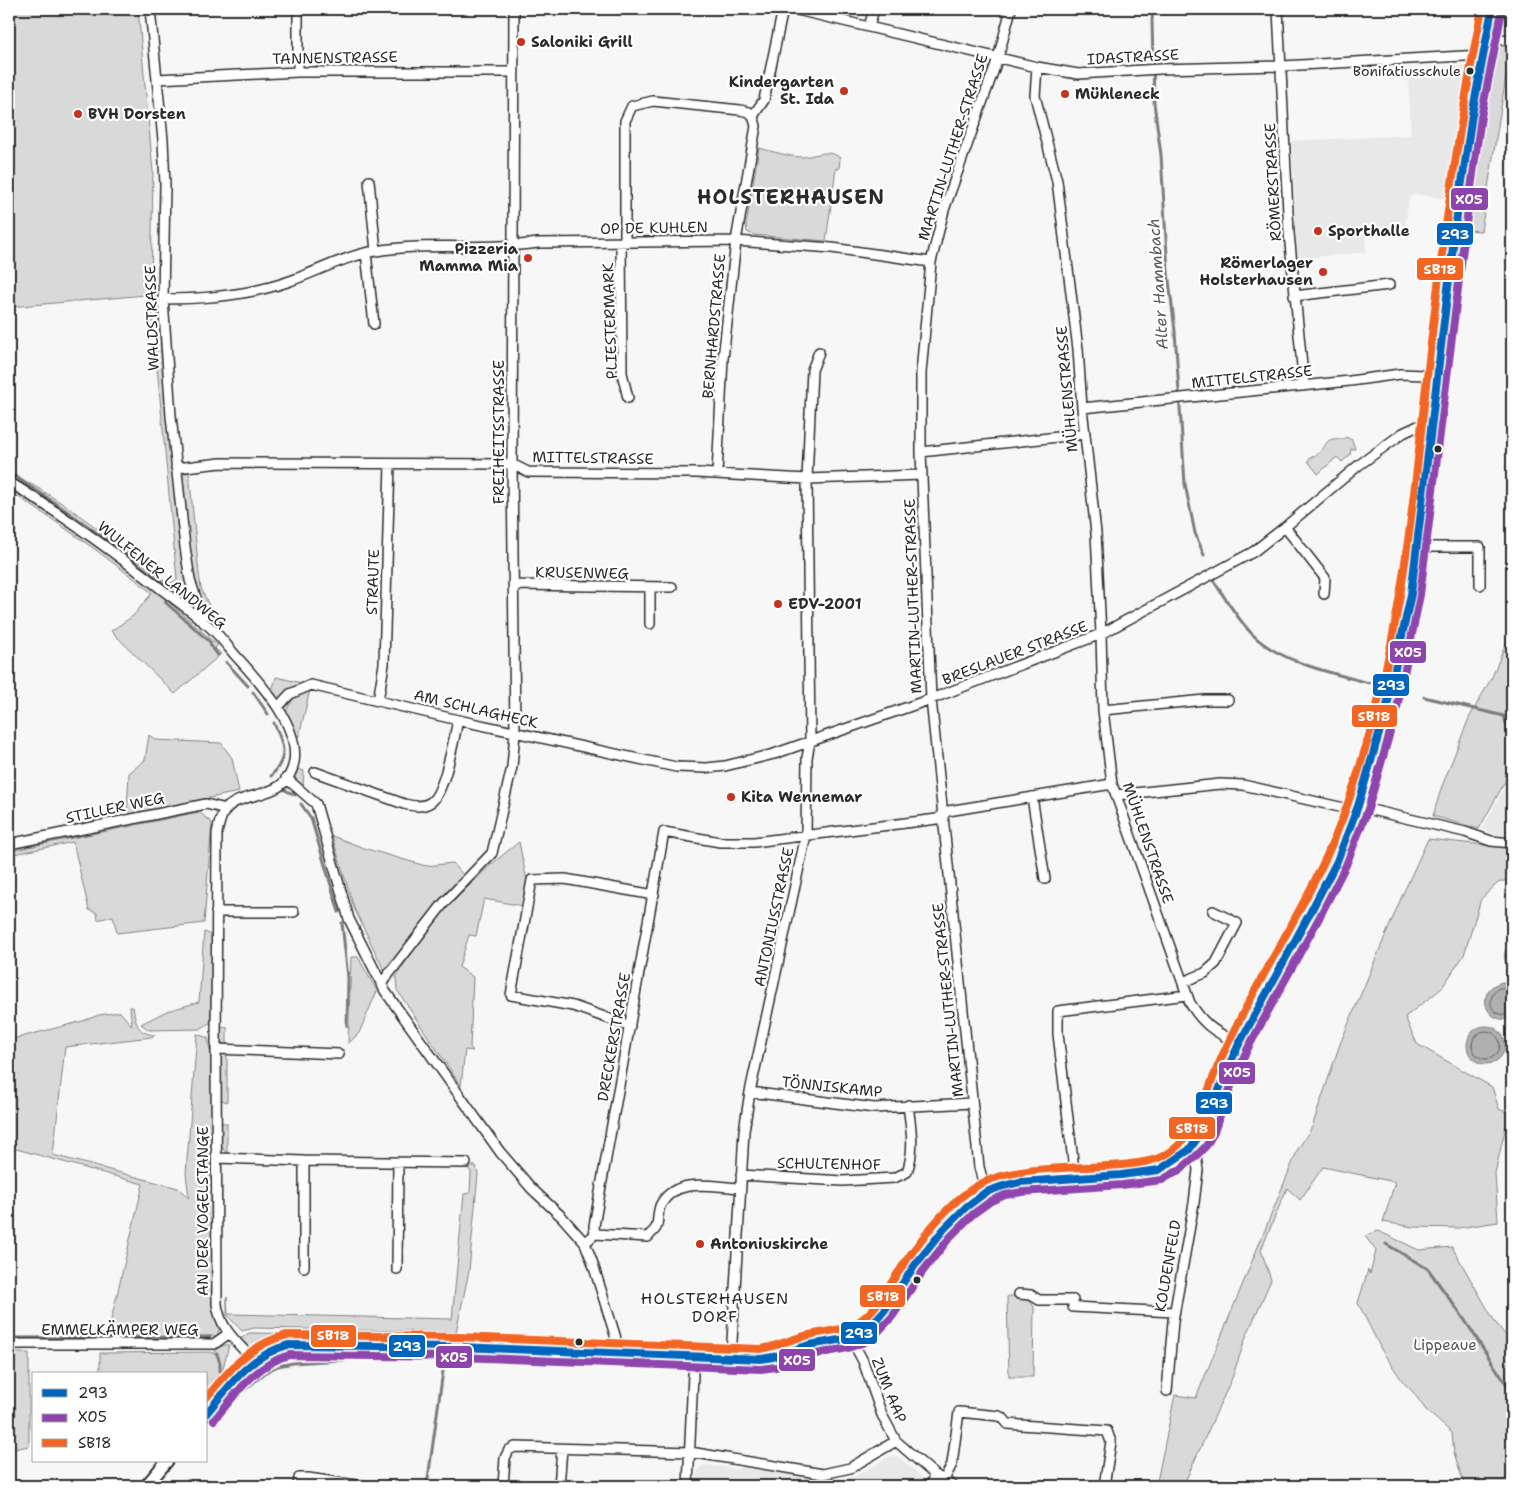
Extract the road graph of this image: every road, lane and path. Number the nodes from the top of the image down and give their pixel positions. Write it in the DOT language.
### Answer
graph roads {
  1 [pos="150,9"];
  2 [pos="298,9"];
  3 [pos="514,9"];
  4 [pos="783,9"];
  5 [pos="793,9"];
  6 [pos="874,9"];
  7 [pos="1011,9"];
  8 [pos="1278,9"];
  9 [pos="1492,9"];
  10 [pos="869,27"];
  11 [pos="1485,39"];
  12 [pos="1512,40"];
  13 [pos="1482,55"];
  14 [pos="998,58"];
  15 [pos="1282,66"];
  16 [pos="1037,67"];
  17 [pos="298,72"];
  18 [pos="514,72"];
  19 [pos="157,79"];
  20 [pos="753,116"];
  21 [pos="368,181"];
  22 [pos="736,241"];
  23 [pos="623,242"];
  24 [pos="512,247"];
  25 [pos="376,251"];
  26 [pos="366,253"];
  27 [pos="931,262"];
  28 [pos="1390,285"];
  29 [pos="1294,296"];
  30 [pos="163,299"];
  31 [pos="374,324"];
  32 [pos="819,352"];
  33 [pos="1425,375"];
  34 [pos="1304,386"];
  35 [pos="628,398"];
  36 [pos="1082,408"];
  37 [pos="1432,422"];
  38 [pos="1085,434"];
  39 [pos="921,452"];
  40 [pos="390,464"];
  41 [pos="512,464"];
  42 [pos="176,468"];
  43 [pos="717,474"];
  44 [pos="922,475"];
  45 [pos="807,479"];
  46 [pos="9,482"];
  47 [pos="1285,527"];
  48 [pos="1417,547"];
  49 [pos="514,585"];
  50 [pos="1480,585"];
  51 [pos="672,587"];
  52 [pos="650,588"];
  53 [pos="1324,594"];
  54 [pos="204,623"];
  55 [pos="650,624"];
  56 [pos="1101,634"];
  57 [pos="931,699"];
  58 [pos="1228,700"];
  59 [pos="378,701"];
  60 [pos="278,707"];
  61 [pos="1103,710"];
  62 [pos="458,720"];
  63 [pos="516,733"];
  64 [pos="810,741"];
  65 [pos="676,767"];
  66 [pos="315,772"];
  67 [pos="286,778"];
  68 [pos="1112,784"];
  69 [pos="1116,794"];
  70 [pos="1032,797"];
  71 [pos="1357,809"];
  72 [pos="226,810"];
  73 [pos="943,816"];
  74 [pos="806,835"];
  75 [pos="1512,843"];
  76 [pos="9,844"];
  77 [pos="1045,879"];
  78 [pos="654,895"];
  79 [pos="1213,911"];
  80 [pos="216,912"];
  81 [pos="294,912"];
  82 [pos="1183,982"];
  83 [pos="381,984"];
  84 [pos="1187,995"];
  85 [pos="630,1026"];
  86 [pos="1240,1045"];
  87 [pos="216,1049"];
  88 [pos="339,1054"];
  89 [pos="750,1092"];
  90 [pos="972,1103"];
  91 [pos="908,1105"];
  92 [pos="1191,1149"];
  93 [pos="217,1158"];
  94 [pos="304,1161"];
  95 [pos="398,1162"];
  96 [pos="466,1163"];
  97 [pos="742,1175"];
  98 [pos="1075,1178"];
  99 [pos="741,1188"];
  100 [pos="986,1192"];
  101 [pos="595,1234"];
  102 [pos="585,1243"];
  103 [pos="304,1267"];
  104 [pos="397,1269"];
  105 [pos="1019,1294"];
  106 [pos="1174,1312"];
  107 [pos="228,1334"];
  108 [pos="850,1337"];
  109 [pos="9,1344"];
  110 [pos="619,1353"];
  111 [pos="731,1359"];
  112 [pos="253,1360"];
  113 [pos="693,1374"];
  114 [pos="1167,1391"];
  115 [pos="208,1412"];
  116 [pos="896,1441"];
  117 [pos="562,1449"];
  118 [pos="690,1452"];
  119 [pos="166,1462"];
  120 [pos="934,1474"];
  121 [pos="944,1480"];
  122 [pos="146,1486"];
  123 [pos="298,1486"];
  124 [pos="363,1486"];
  125 [pos="503,1486"];
  126 [pos="560,1486"];
  127 [pos="688,1486"];
  128 [pos="931,1486"];
  129 [pos="952,1486"];
  130 [pos="1104,1486"];
  1 -- 19 [label="street, WALDSTRASSE"];
  2 -- 17 [label="street"];
  3 -- 18 [label="street, FREIHEITSSTRASSE"];
  4 -- 20 [label="street"];
  5 -- 10 [label="street, IDASTRASSE"];
  6 -- 10 [label="street"];
  7 -- 14 [label="street, MARTIN-LUTHER-STRASSE"];
  8 -- 15 [label="street, RÖMERSTRASSE"];
  9 -- 11 [label="main road"];
  10 -- 14 [label="street, IDASTRASSE"];
  11 -- 12 [label="street"];
  11 -- 13 [label="main road"];
  13 -- 15 [label="street, IDASTRASSE"];
  13 -- 37 [label="main road"];
  14 -- 16 [label="street, IDASTRASSE"];
  14 -- 27 [label="street, MARTIN-LUTHER-STRASSE"];
  15 -- 16 [label="street, IDASTRASSE"];
  15 -- 29 [label="street, RÖMERSTRASSE"];
  16 -- 36 [label="street, MÜHLENSTRASSE"];
  17 -- 18 [label="street, TANNENSTRASSE"];
  17 -- 19 [label="street, TANNENSTRASSE"];
  18 -- 24 [label="street, FREIHEITSSTRASSE"];
  19 -- 30 [label="street, WALDSTRASSE"];
  20 -- 22 [label="street, BERNHARDSTRASSE"];
  20 -- 23 [label="street, PLIESTERMARK"];
  21 -- 25 [label="street"];
  22 -- 23 [label="street, OP DE KUHLEN"];
  22 -- 27 [label="street, OP DE KUHLEN"];
  22 -- 43 [label="street, BERNHARDSTRASSE"];
  23 -- 24 [label="street, OP DE KUHLEN"];
  23 -- 35 [label="street, PLIESTERMARK"];
  24 -- 25 [label="street, OP DE KUHLEN"];
  24 -- 41 [label="street, FREIHEITSSTRASSE"];
  25 -- 26 [label="street, OP DE KUHLEN"];
  26 -- 30 [label="street, OP DE KUHLEN"];
  26 -- 31 [label="street"];
  27 -- 39 [label="street, MARTIN-LUTHER-STRASSE"];
  28 -- 29 [label="street"];
  29 -- 34 [label="street, RÖMERSTRASSE"];
  30 -- 42 [label="street, WALDSTRASSE"];
  32 -- 45 [label="street, ANTONIUSSTRASSE"];
  33 -- 34 [label="street, MITTELSTRASSE"];
  34 -- 36 [label="street, MITTELSTRASSE"];
  36 -- 38 [label="street, MÜHLENSTRASSE"];
  37 -- 47 [label="street, BRESLAUER STRASSE"];
  37 -- 48 [label="main road"];
  38 -- 39 [label="street"];
  38 -- 56 [label="street, MÜHLENSTRASSE"];
  39 -- 44 [label="street, MARTIN-LUTHER-STRASSE"];
  40 -- 41 [label="street, MITTELSTRASSE"];
  40 -- 42 [label="street, MITTELSTRASSE"];
  40 -- 59 [label="street, STRAUTE"];
  41 -- 43 [label="street, MITTELSTRASSE"];
  41 -- 49 [label="street, FREIHEITSSTRASSE"];
  42 -- 54 [label="street, WALDSTRASSE"];
  43 -- 45 [label="street, MITTELSTRASSE"];
  44 -- 45 [label="street, MITTELSTRASSE"];
  44 -- 57 [label="street, MARTIN-LUTHER-STRASSE"];
  45 -- 64 [label="street, ANTONIUSSTRASSE"];
  46 -- 54 [label="street, WULFENER LANDWEG"];
  47 -- 53 [label="street"];
  47 -- 56 [label="street, BRESLAUER STRASSE"];
  48 -- 50 [label="street"];
  48 -- 71 [label="main road"];
  49 -- 52 [label="street, KRUSENWEG"];
  49 -- 63 [label="street, FREIHEITSSTRASSE"];
  51 -- 52 [label="street, KRUSENWEG"];
  52 -- 55 [label="street, KRUSENWEG"];
  54 -- 60 [label="street, WULFENER LANDWEG"];
  56 -- 57 [label="street, BRESLAUER STRASSE"];
  56 -- 61 [label="street, MÜHLENSTRASSE"];
  57 -- 64 [label="street, BRESLAUER STRASSE"];
  57 -- 73 [label="street, MARTIN-LUTHER-STRASSE"];
  58 -- 61 [label="street"];
  59 -- 60 [label="street, AM SCHLAGHECK"];
  59 -- 62 [label="street, AM SCHLAGHECK"];
  60 -- 67 [label="street, WULFENER LANDWEG"];
  61 -- 68 [label="street, MÜHLENSTRASSE"];
  62 -- 63 [label="street, AM SCHLAGHECK"];
  62 -- 66 [label="street"];
  63 -- 65 [label="street, AM SCHLAGHECK"];
  63 -- 83 [label="street, FREIHEITSSTRASSE"];
  64 -- 65 [label="street, BRESLAUER STRASSE"];
  64 -- 74 [label="street, ANTONIUSSTRASSE"];
  67 -- 72 [label="street"];
  67 -- 83 [label="street"];
  68 -- 69 [label="street, MÜHLENSTRASSE"];
  68 -- 70 [label="street"];
  69 -- 71 [label="street"];
  69 -- 82 [label="street, MÜHLENSTRASSE"];
  70 -- 73 [label="street"];
  70 -- 77 [label="street"];
  71 -- 75 [label="street"];
  71 -- 86 [label="main road"];
  72 -- 76 [label="street, STILLER WEG"];
  72 -- 80 [label="street, AN DER VOGELSTANGE"];
  73 -- 74 [label="street"];
  73 -- 90 [label="street, MARTIN-LUTHER-STRASSE"];
  74 -- 78 [label="street, DRECKERSTRASSE"];
  74 -- 89 [label="street, ANTONIUSSTRASSE"];
  78 -- 85 [label="street, DRECKERSTRASSE"];
  78 -- 85 [label="street"];
  79 -- 82 [label="street"];
  80 -- 81 [label="street"];
  80 -- 87 [label="street, AN DER VOGELSTANGE"];
  82 -- 84 [label="street, MÜHLENSTRASSE"];
  83 -- 102 [label="street"];
  84 -- 86 [label="street, MÜHLENSTRASSE"];
  84 -- 98 [label="street"];
  85 -- 101 [label="street, DRECKERSTRASSE"];
  86 -- 92 [label="main road"];
  87 -- 88 [label="street"];
  87 -- 93 [label="street, AN DER VOGELSTANGE"];
  89 -- 91 [label="street, TÖNNISKAMP"];
  89 -- 97 [label="street, ANTONIUSSTRASSE"];
  90 -- 91 [label="street, TÖNNISKAMP"];
  90 -- 100 [label="street, MARTIN-LUTHER-STRASSE"];
  91 -- 97 [label="street, SCHULTENHOF"];
  92 -- 98 [label="main road"];
  92 -- 106 [label="street, KOLDENFELD"];
  93 -- 94 [label="street"];
  93 -- 107 [label="street, AN DER VOGELSTANGE"];
  94 -- 95 [label="street"];
  94 -- 103 [label="street"];
  95 -- 96 [label="street"];
  95 -- 104 [label="street"];
  97 -- 99 [label="street, ANTONIUSSTRASSE"];
  98 -- 100 [label="main road"];
  99 -- 101 [label="street"];
  99 -- 111 [label="street, ANTONIUSSTRASSE"];
  100 -- 108 [label="main road"];
  101 -- 102 [label="street"];
  102 -- 110 [label="street"];
  105 -- 106 [label="street"];
  106 -- 114 [label="street, KOLDENFELD"];
  107 -- 109 [label="street, EMMELKÄMPER WEG"];
  107 -- 112 [label="street, AN DER VOGELSTANGE"];
  108 -- 111 [label="main road"];
  108 -- 116 [label="street, ZUM AAP"];
  110 -- 111 [label="main road"];
  110 -- 112 [label="main road"];
  112 -- 115 [label="main road"];
  113 -- 118 [label="street"];
  116 -- 118 [label="street"];
  116 -- 120 [label="street, ZUM AAP"];
  117 -- 118 [label="street"];
  117 -- 125 [label="street"];
  117 -- 126 [label="street"];
  118 -- 127 [label="street"];
  119 -- 122 [label="main road"];
  120 -- 121 [label="street, ZUM AAP"];
  120 -- 128 [label="street"];
  121 -- 129 [label="street, ZUM AAP"];
  121 -- 130 [label="street"];
  123 -- 124 [label="street"];
}
